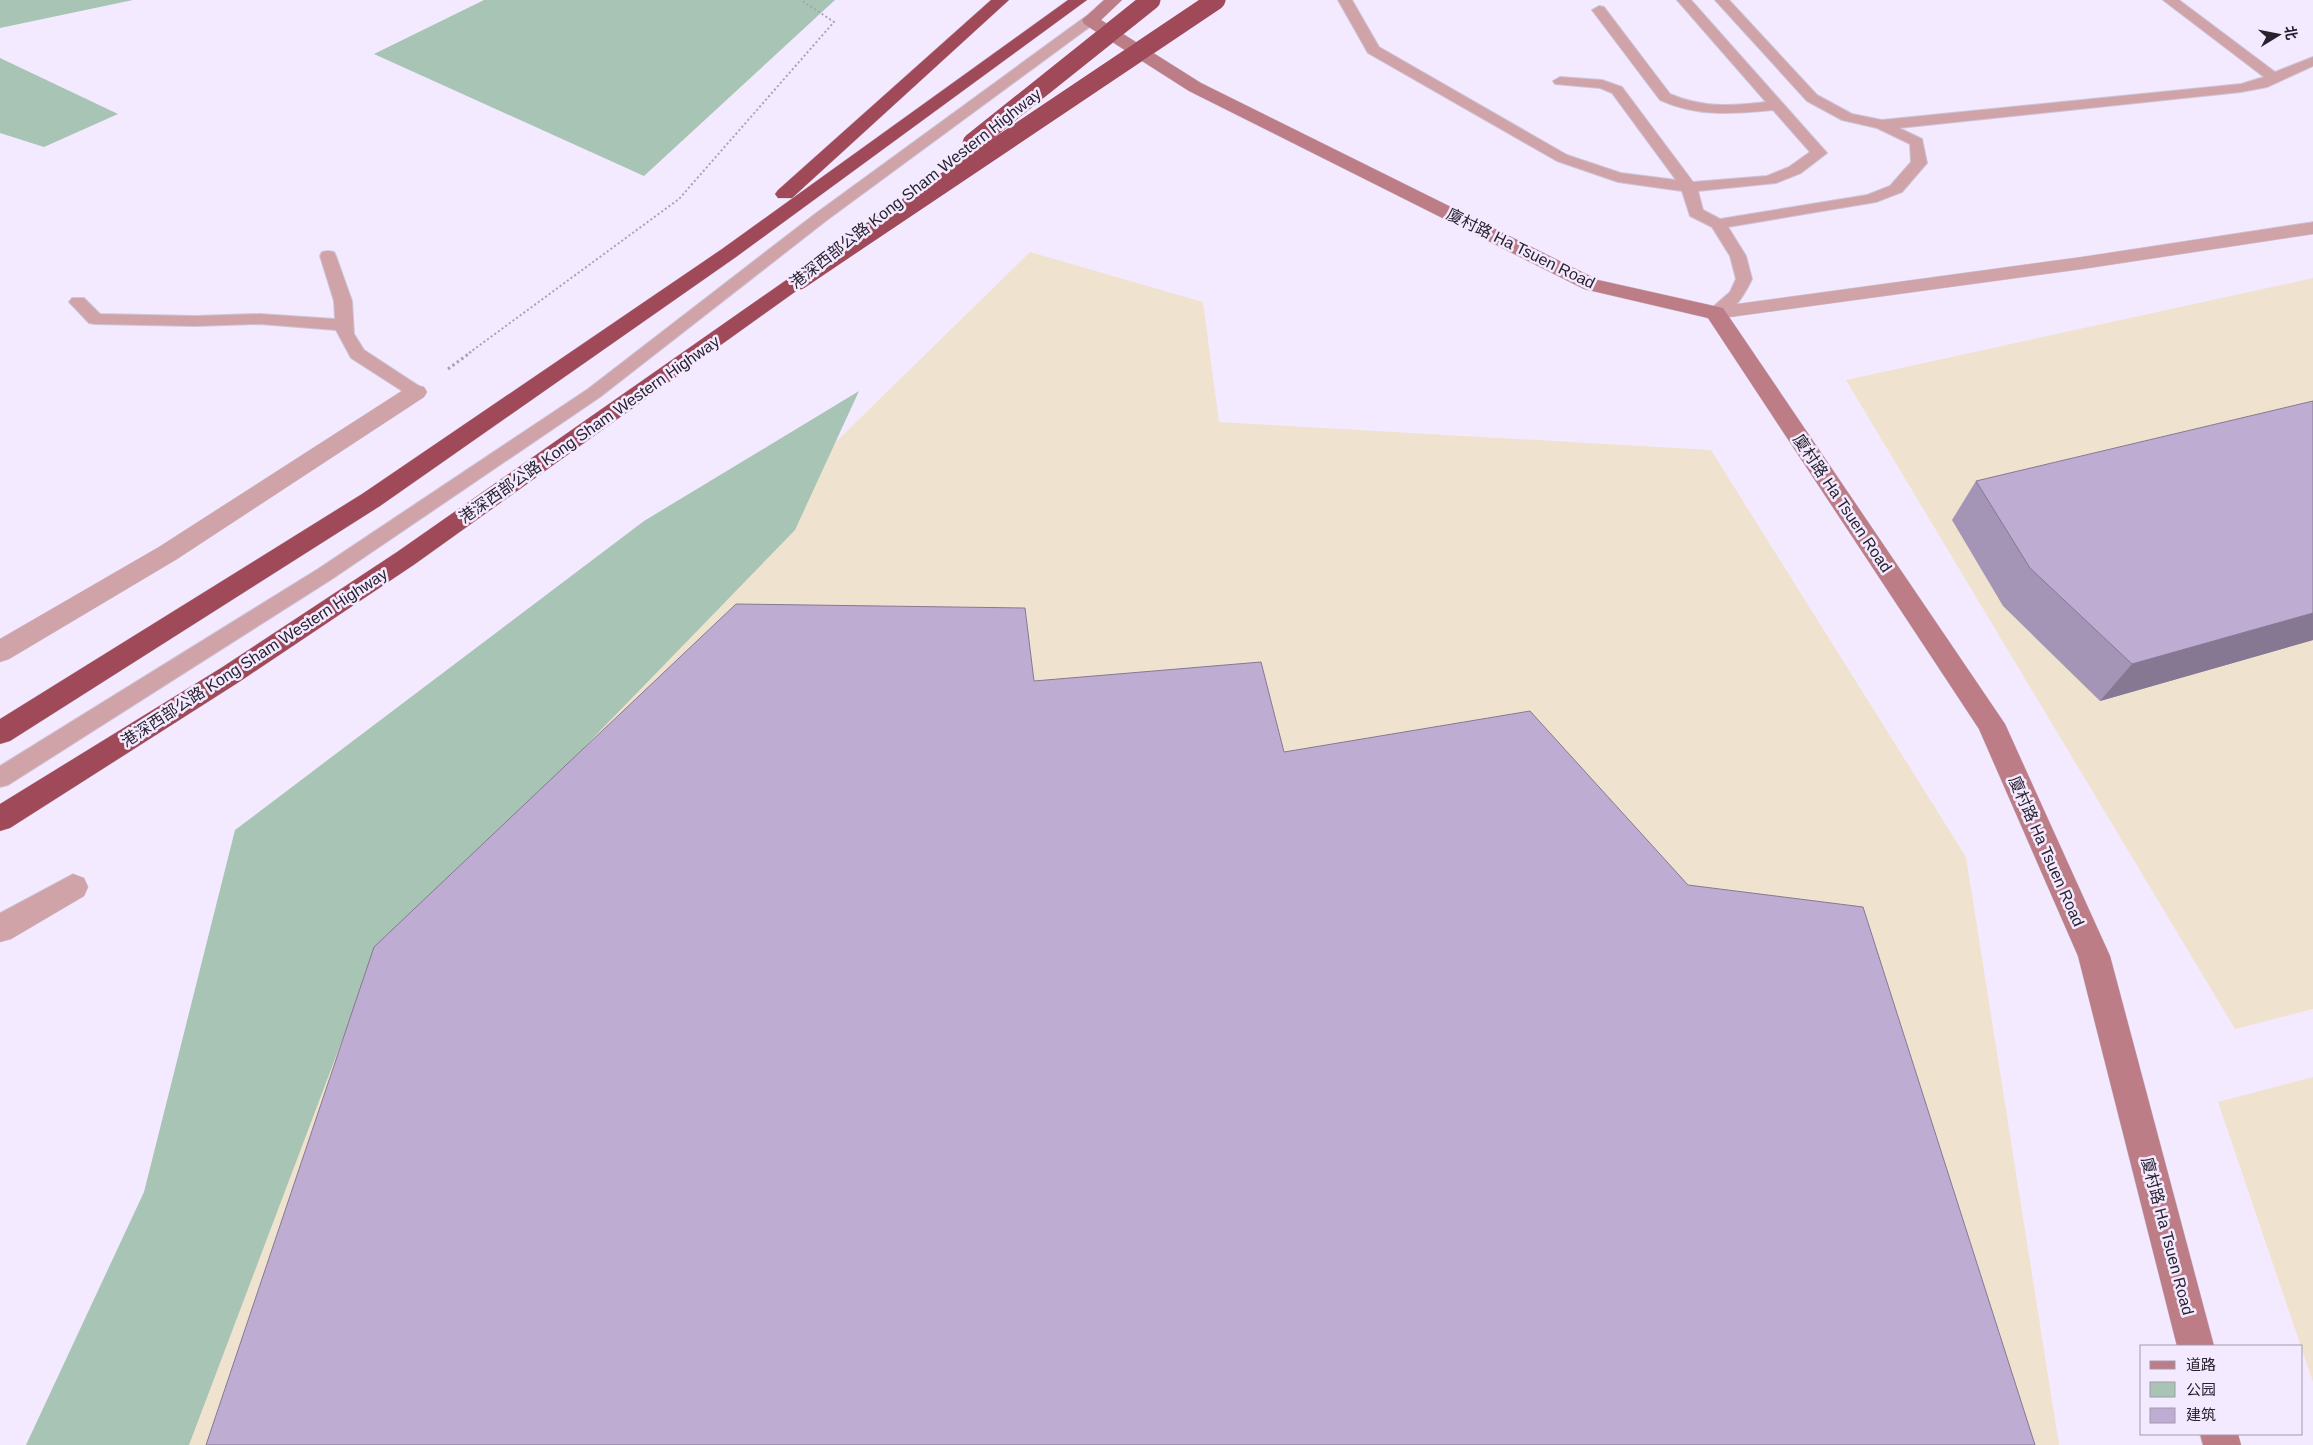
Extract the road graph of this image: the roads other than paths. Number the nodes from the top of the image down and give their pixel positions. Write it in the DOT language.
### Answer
graph roads {
  1 [pos="1001,0"];
  2 [pos="1079,0"];
  3 [pos="1114,0"];
  4 [pos="1151,0"];
  5 [pos="1216,0"];
  6 [pos="1344,0"];
  7 [pos="1684,0"];
  8 [pos="1722,0"];
  9 [pos="2170,0"];
  10 [pos="1598,10"];
  11 [pos="1090,20"];
  12 [pos="2313,61"];
  13 [pos="2274,78"];
  14 [pos="1560,81"];
  15 [pos="1777,105"];
  16 [pos="1882,125"];
  17 [pos="1689,187"];
  18 [pos="1718,224"];
  19 [pos="2313,228"];
  20 [pos="729,253"];
  21 [pos="328,256"];
  22 [pos="799,280"];
  23 [pos="78,302"];
  24 [pos="1715,313"];
  25 [pos="344,325"];
  26 [pos="416,392"];
  27 [pos="0,652"];
  28 [pos="0,733"];
  29 [pos="0,778"];
  30 [pos="0,819"];
  31 [pos="73,887"];
  32 [pos="0,929"];
  33 [pos="2196,1345"];
  1 -- 20 [label="highway"];
  2 -- 20 [label="highway"];
  3 -- 11 [label="street"];
  4 -- 22 [label="highway, 港深西部公路 Kong Sham Western Highway, bridge"];
  5 -- 22 [label="highway, bridge"];
  6 -- 17 [label="lane"];
  7 -- 15 [label="lane"];
  8 -- 16 [label="lane"];
  9 -- 13 [label="lane"];
  10 -- 15 [label="lane"];
  11 -- 24 [label="street, 廈村路 Ha Tsuen Road"];
  11 -- 29 [label="lane"];
  12 -- 13 [label="lane"];
  13 -- 16 [label="lane"];
  14 -- 17 [label="lane"];
  15 -- 17 [label="lane"];
  16 -- 18 [label="lane"];
  17 -- 18 [label="lane"];
  18 -- 24 [label="lane"];
  19 -- 24 [label="street"];
  20 -- 28 [label="highway"];
  21 -- 25 [label="lane"];
  22 -- 30 [label="highway, 港深西部公路 Kong Sham Western Highway"];
  23 -- 25 [label="lane"];
  24 -- 33 [label="street, 廈村路 Ha Tsuen Road"];
  25 -- 26 [label="lane"];
  26 -- 27 [label="street"];
  31 -- 32 [label="street"];
}
